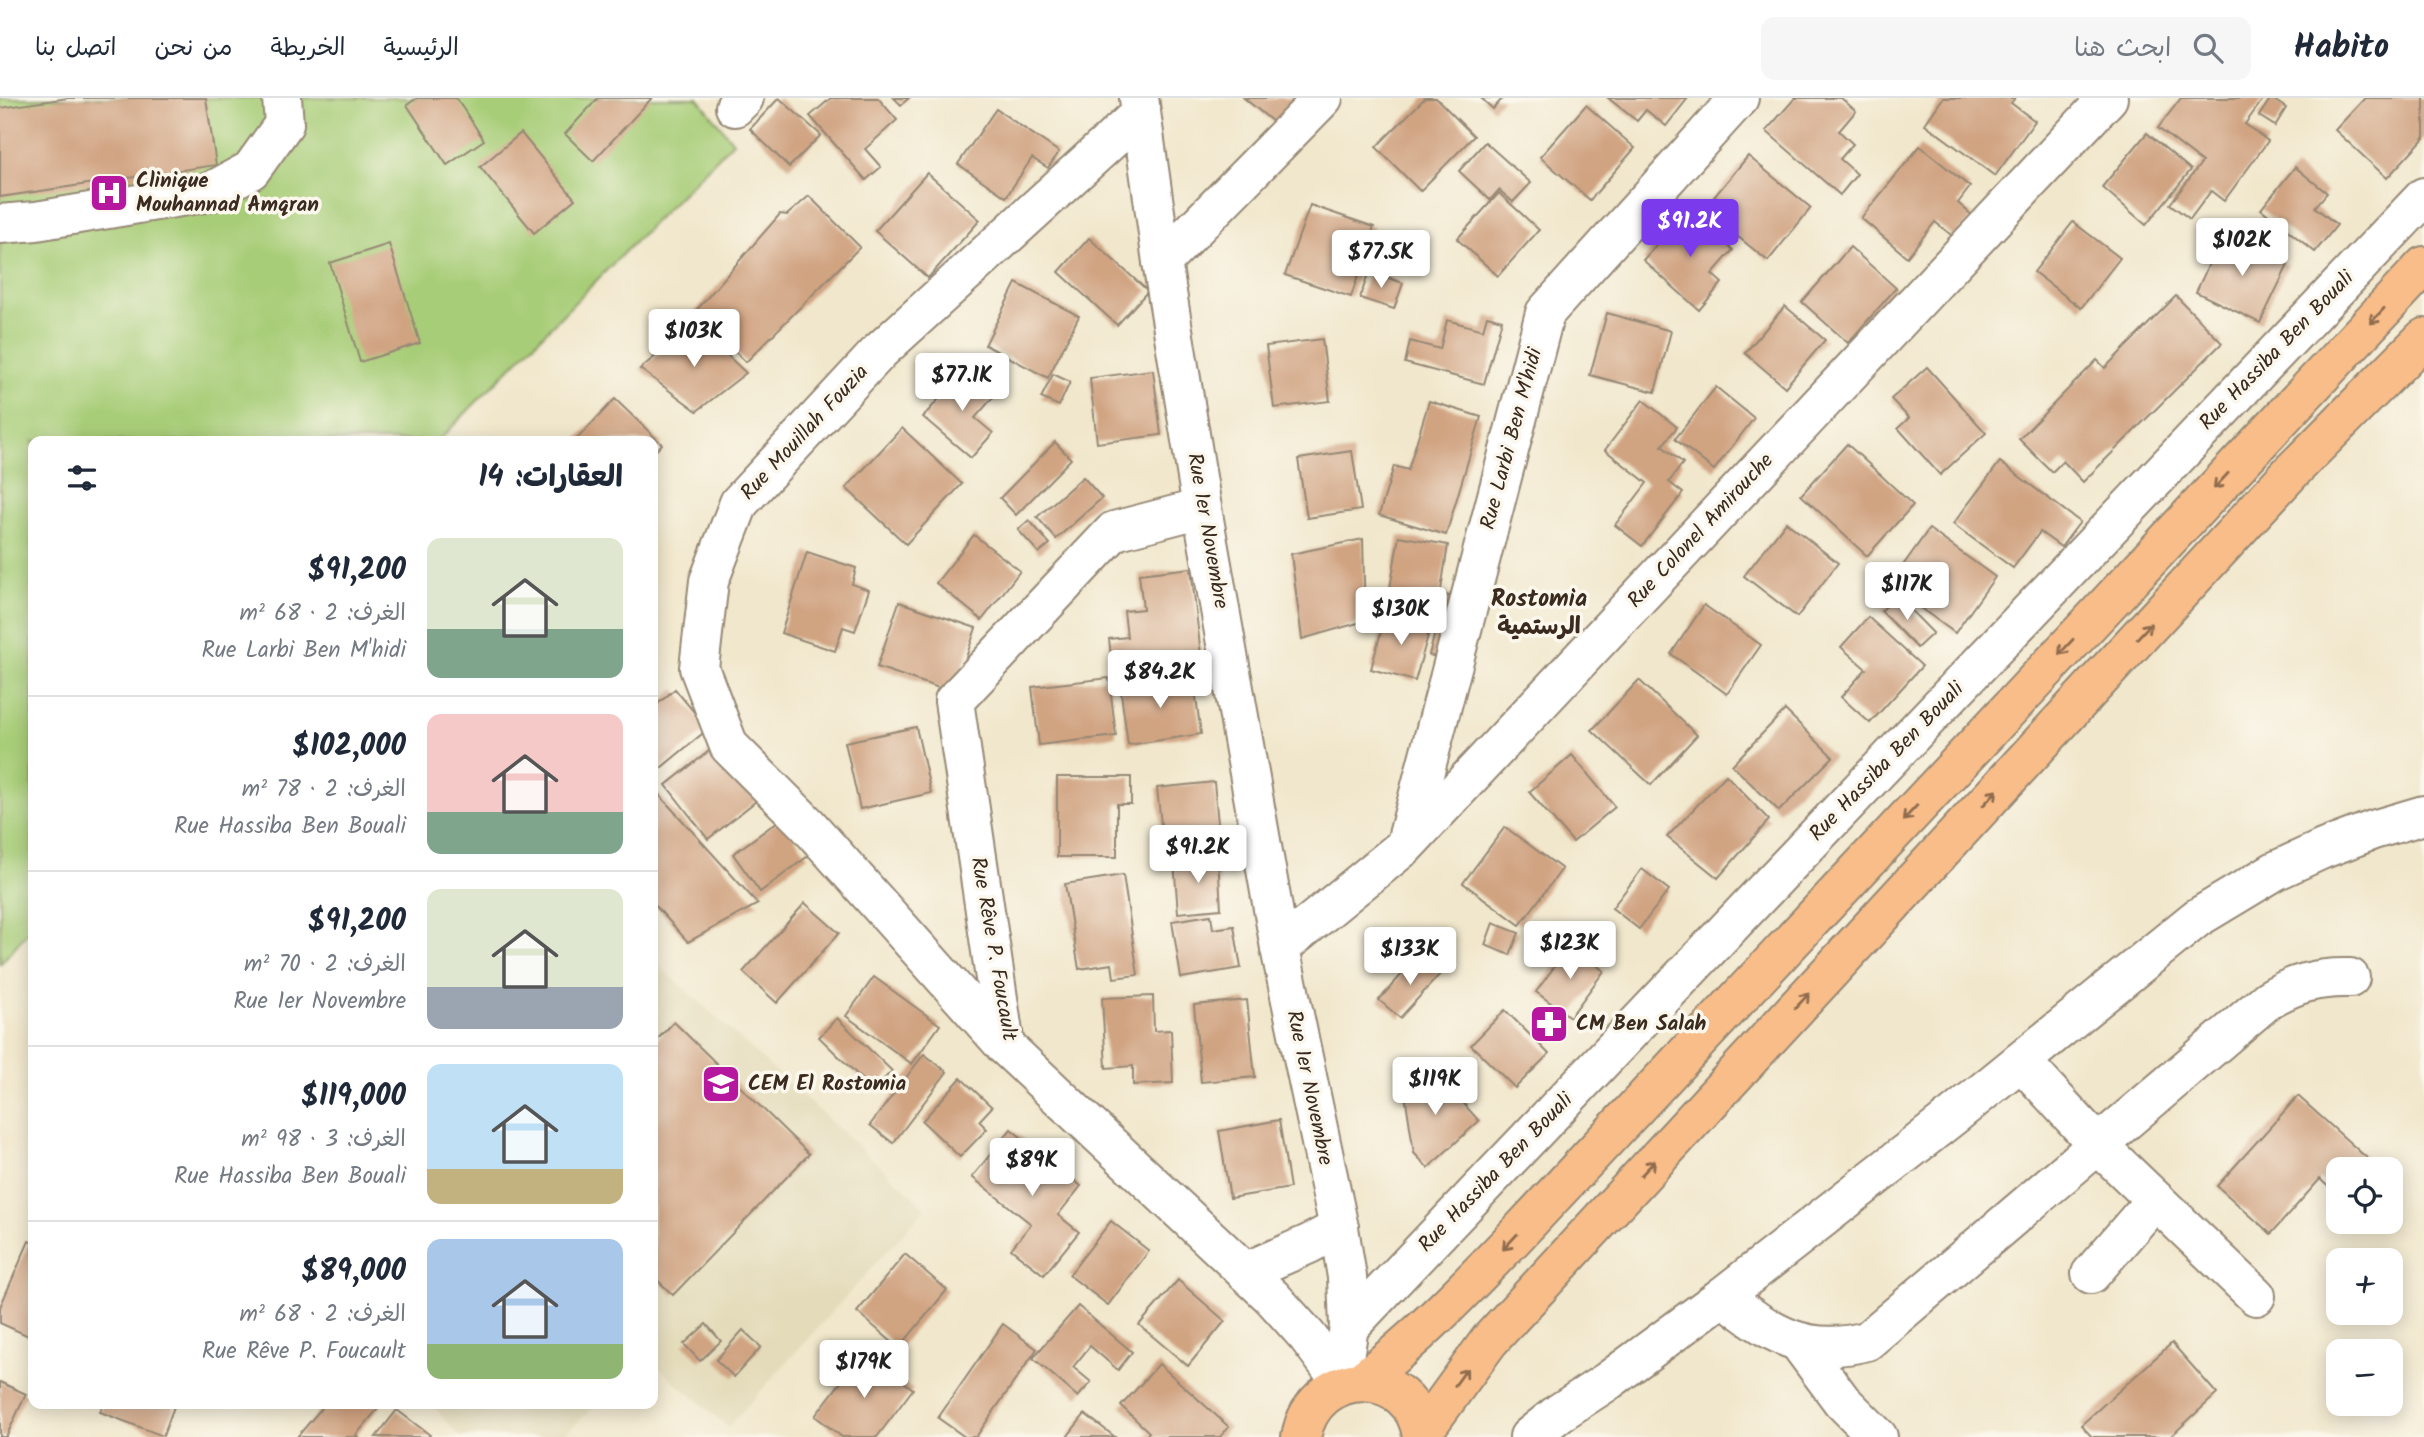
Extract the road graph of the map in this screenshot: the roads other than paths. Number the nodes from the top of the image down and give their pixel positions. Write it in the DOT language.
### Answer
graph roads {
  1 [pos="1323,98"];
  2 [pos="1739,98"];
  3 [pos="2108,98"];
  4 [pos="1140,106"];
  5 [pos="291,107"];
  6 [pos="2424,197"];
  7 [pos="0,224"];
  8 [pos="1162,262"];
  9 [pos="2424,266"];
  10 [pos="2424,338"];
  11 [pos="1202,508"];
  12 [pos="2424,815"];
  13 [pos="1405,846"];
  14 [pos="1279,947"];
  15 [pos="2350,978"];
  16 [pos="1005,1046"];
  17 [pos="2021,1061"];
  18 [pos="2098,1145"];
  19 [pos="2155,1200"];
  20 [pos="1339,1228"];
  21 [pos="1245,1272"];
  22 [pos="2091,1274"];
  23 [pos="1723,1296"];
  24 [pos="2256,1296"];
  25 [pos="1349,1328"];
  26 [pos="1799,1343"];
  27 [pos="1346,1380"];
  28 [pos="1422,1435"];
  29 [pos="1300,1437"];
  30 [pos="1529,1437"];
  31 [pos="1878,1437"];
  1 -- 8 [label="street"];
  2 -- 13 [label="street, Rue Larbi Ben M'hidi"];
  3 -- 13 [label="street, Rue Colonel Amirouche"];
  4 -- 8 [label="street, Rue 1er Novembre"];
  4 -- 16 [label="street, Rue Mouillah Fouzia"];
  5 -- 7 [label="street"];
  6 -- 25 [label="street, Rue Hassiba Ben Bouali"];
  8 -- 11 [label="street, Rue 1er Novembre"];
  9 -- 27 [label="highway, one-way"];
  28 -- 10 [label="highway, one-way"];
  11 -- 14 [label="street, Rue 1er Novembre"];
  11 -- 16 [label="street, Rue Rêve P. Foucault"];
  12 -- 17 [label="street"];
  13 -- 14 [label="street, Rue Colonel Amirouche"];
  14 -- 20 [label="street, Rue 1er Novembre"];
  15 -- 18 [label="street"];
  16 -- 21 [label="street, Rue Rêve P. Foucault"];
  17 -- 18 [label="street"];
  17 -- 23 [label="street"];
  18 -- 19 [label="street"];
  18 -- 26 [label="street"];
  19 -- 22 [label="street"];
  19 -- 24 [label="street"];
  20 -- 21 [label="street"];
  20 -- 25 [label="street, Rue 1er Novembre"];
  21 -- 27 [label="street, Rue Rêve P. Foucault"];
  23 -- 26 [label="street"];
  23 -- 30 [label="street"];
  25 -- 27 [label="street, Rue 1er Novembre"];
  26 -- 31 [label="street"];
  27 -- 28 [label="highway"];
  27 -- 29 [label="highway"];
}
